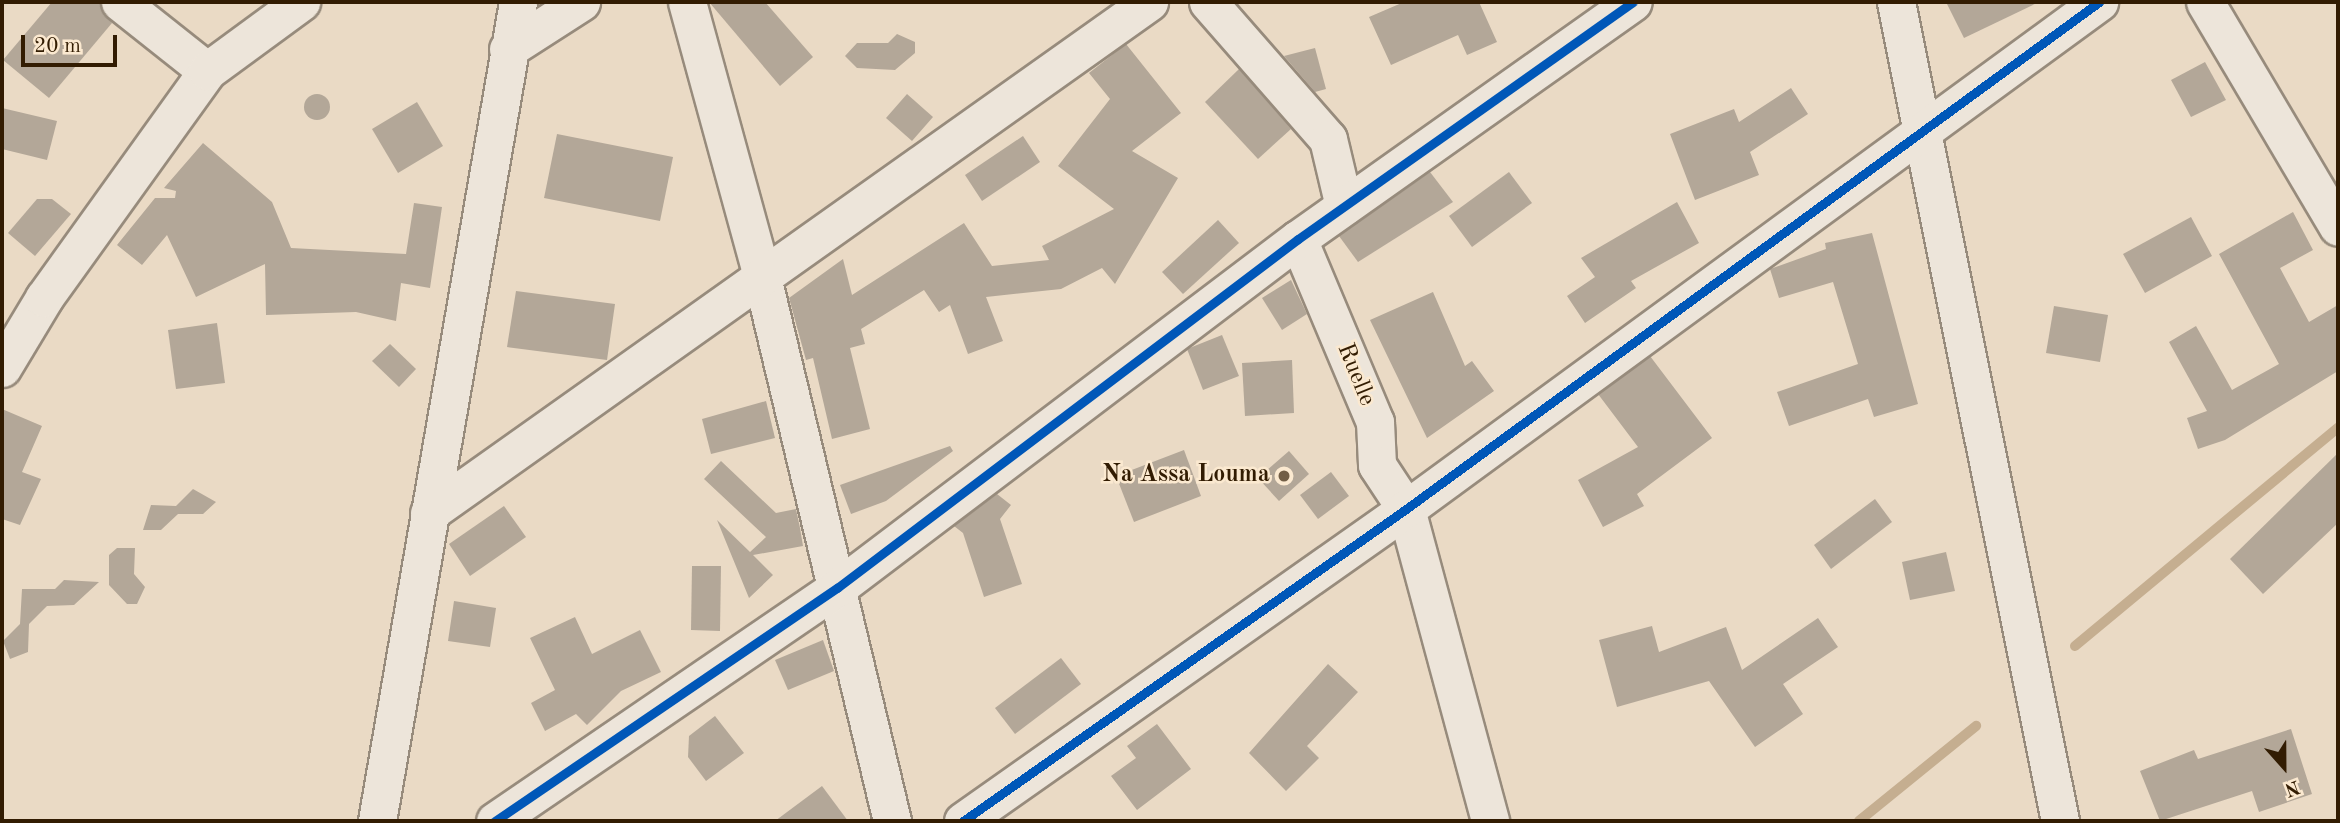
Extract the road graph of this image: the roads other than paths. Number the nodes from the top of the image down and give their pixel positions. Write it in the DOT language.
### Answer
graph roads {
  1 [pos="120,2"];
  2 [pos="300,2"];
  3 [pos="518,2"];
  4 [pos="581,2"];
  5 [pos="687,2"];
  6 [pos="1149,2"];
  7 [pos="1208,2"];
  8 [pos="1633,2"];
  9 [pos="1896,2"];
  10 [pos="2099,2"];
  11 [pos="2205,2"];
  12 [pos="508,50"];
  13 [pos="207,71"];
  14 [pos="1924,132"];
  15 [pos="1344,206"];
  16 [pos="2338,228"];
  17 [pos="1298,239"];
  18 [pos="762,276"];
  19 [pos="2,368"];
  20 [pos="1406,509"];
  21 [pos="429,513"];
  22 [pos="837,588"];
  23 [pos="377,821"];
  24 [pos="495,821"];
  25 [pos="892,821"];
  26 [pos="964,821"];
  27 [pos="1490,821"];
  28 [pos="2060,821"];
  1 -- 13 [label="street"];
  2 -- 13 [label="street"];
  3 -- 12 [label="street"];
  4 -- 12 [label="street"];
  5 -- 18 [label="street"];
  6 -- 18 [label="street"];
  7 -- 15 [label="street"];
  8 -- 15 [label="street"];
  9 -- 14 [label="street"];
  10 -- 14 [label="street"];
  11 -- 16 [label="street"];
  12 -- 21 [label="street"];
  13 -- 19 [label="street"];
  14 -- 20 [label="street"];
  14 -- 28 [label="street"];
  15 -- 17 [label="street"];
  17 -- 20 [label="street, Ruelle"];
  17 -- 22 [label="street"];
  18 -- 21 [label="street"];
  18 -- 22 [label="street"];
  20 -- 26 [label="street"];
  20 -- 27 [label="street, Ruelle"];
  21 -- 23 [label="street"];
  22 -- 24 [label="street"];
  22 -- 25 [label="street"];
}
